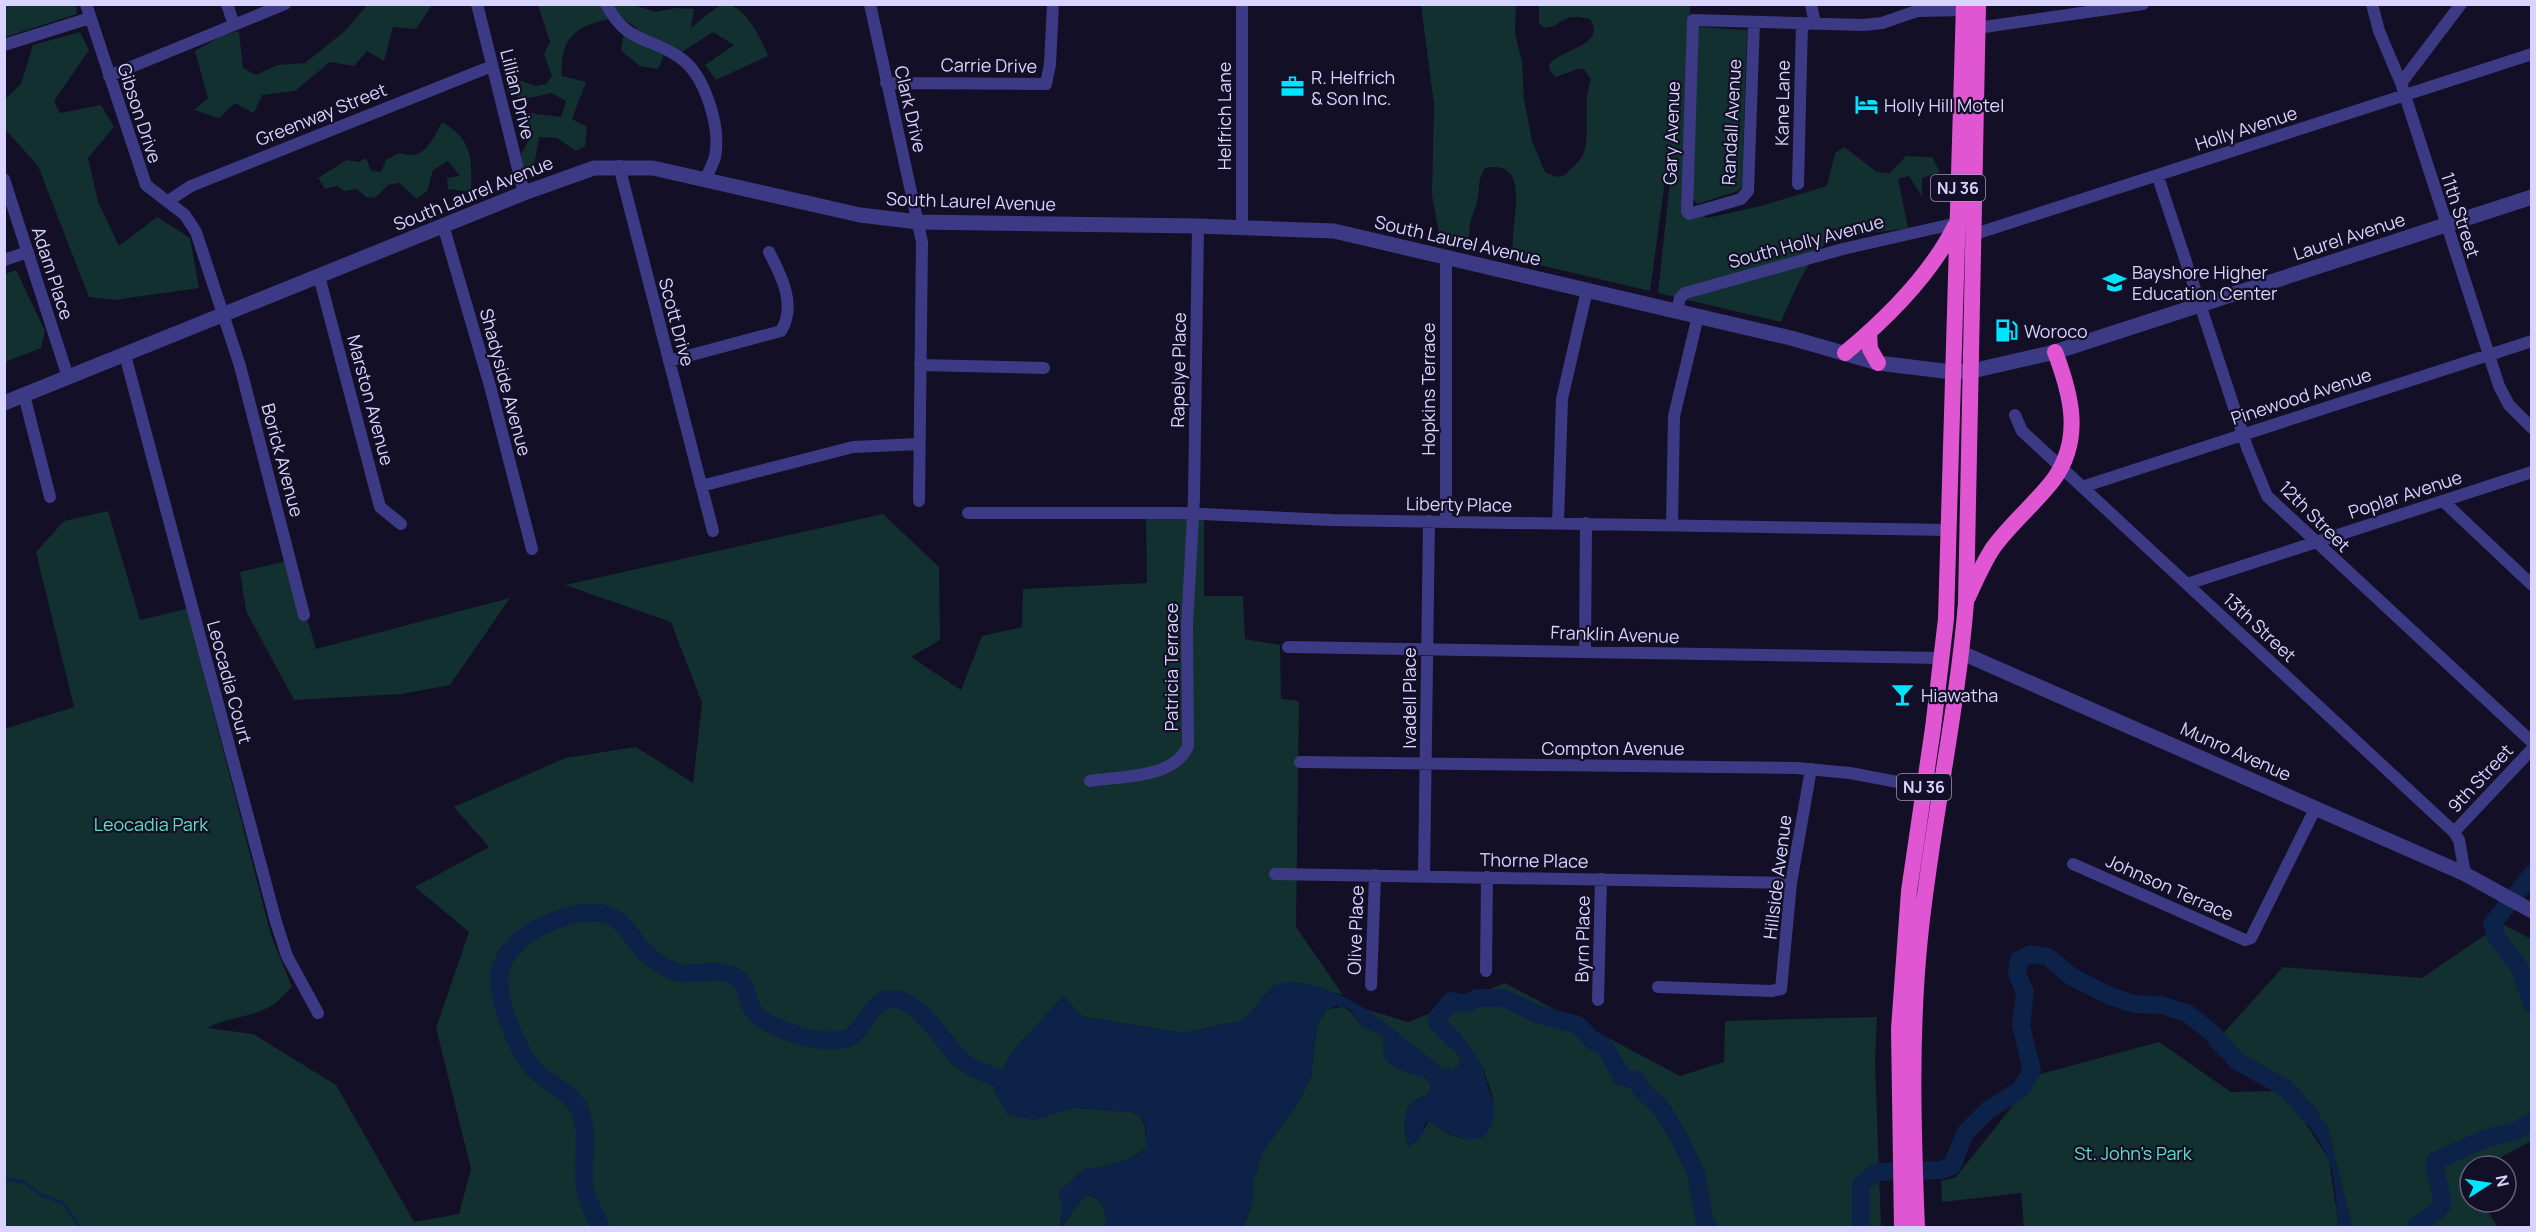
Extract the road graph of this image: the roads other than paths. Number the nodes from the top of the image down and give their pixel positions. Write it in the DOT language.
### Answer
graph roads {
  1 [pos="86,4"];
  2 [pos="227,4"];
  3 [pos="285,4"];
  4 [pos="477,4"];
  5 [pos="606,4"];
  6 [pos="870,4"];
  7 [pos="1053,4"];
  8 [pos="1242,4"];
  9 [pos="1811,4"];
  10 [pos="2144,4"];
  11 [pos="2372,4"];
  12 [pos="2462,4"];
  13 [pos="1969,6"];
  14 [pos="90,18"];
  15 [pos="1754,22"];
  16 [pos="1802,24"];
  17 [pos="1815,24"];
  18 [pos="234,25"];
  19 [pos="1977,28"];
  20 [pos="4,45"];
  21 [pos="2532,54"];
  22 [pos="492,66"];
  23 [pos="109,76"];
  24 [pos="886,83"];
  25 [pos="2402,89"];
  26 [pos="619,166"];
  27 [pos="2158,177"];
  28 [pos="706,178"];
  29 [pos="4,179"];
  30 [pos="1798,184"];
  31 [pos="524,193"];
  32 [pos="2532,197"];
  33 [pos="168,201"];
  34 [pos="1719,205"];
  35 [pos="918,222"];
  36 [pos="1957,223"];
  37 [pos="443,225"];
  38 [pos="2445,225"];
  39 [pos="1198,226"];
  40 [pos="1242,227"];
  41 [pos="1972,235"];
  42 [pos="28,252"];
  43 [pos="769,252"];
  44 [pos="1446,257"];
  45 [pos="4,260"];
  46 [pos="319,276"];
  47 [pos="1587,290"];
  48 [pos="2200,305"];
  49 [pos="1677,311"];
  50 [pos="224,315"];
  51 [pos="1698,316"];
  52 [pos="1869,333"];
  53 [pos="2532,341"];
  54 [pos="2055,352"];
  55 [pos="1845,353"];
  56 [pos="125,355"];
  57 [pos="2487,355"];
  58 [pos="669,362"];
  59 [pos="1878,363"];
  60 [pos="920,365"];
  61 [pos="1044,368"];
  62 [pos="1972,371"];
  63 [pos="1952,372"];
  64 [pos="68,377"];
  65 [pos="24,395"];
  66 [pos="4,403"];
  67 [pos="2015,415"];
  68 [pos="2532,428"];
  69 [pos="2242,433"];
  70 [pos="919,444"];
  71 [pos="2060,466"];
  72 [pos="2532,472"];
  73 [pos="701,486"];
  74 [pos="2082,487"];
  75 [pos="50,497"];
  76 [pos="919,501"];
  77 [pos="2443,501"];
  78 [pos="968,513"];
  79 [pos="1193,514"];
  80 [pos="1429,521"];
  81 [pos="1446,521"];
  82 [pos="1558,523"];
  83 [pos="401,524"];
  84 [pos="1586,524"];
  85 [pos="1672,525"];
  86 [pos="1949,530"];
  87 [pos="713,531"];
  88 [pos="2315,542"];
  89 [pos="532,549"];
  90 [pos="2187,584"];
  91 [pos="2532,585"];
  92 [pos="1966,603"];
  93 [pos="304,615"];
  94 [pos="1288,647"];
  95 [pos="1428,648"];
  96 [pos="1585,651"];
  97 [pos="1962,653"];
  98 [pos="1942,658"];
  99 [pos="2532,742"];
  100 [pos="2532,749"];
  101 [pos="1300,762"];
  102 [pos="1427,763"];
  103 [pos="1811,769"];
  104 [pos="1090,781"];
  105 [pos="1924,788"];
  106 [pos="2316,807"];
  107 [pos="2454,832"];
  108 [pos="2073,864"];
  109 [pos="1275,874"];
  110 [pos="2465,874"];
  111 [pos="1375,875"];
  112 [pos="1424,876"];
  113 [pos="1486,877"];
  114 [pos="1601,879"];
  115 [pos="1791,883"];
  116 [pos="2526,907"];
  117 [pos="1486,971"];
  118 [pos="1371,985"];
  119 [pos="1658,987"];
  120 [pos="1598,1000"];
  121 [pos="318,1013"];
  122 [pos="1907,1162"];
  123 [pos="1908,1185"];
  124 [pos="1902,1227"];
  125 [pos="1917,1227"];
  1 -- 14 [label="street, Gibson Drive"];
  2 -- 18 [label="street"];
  3 -- 18 [label="street"];
  4 -- 22 [label="street, Lillian Drive"];
  5 -- 28 [label="street"];
  6 -- 24 [label="street, Clark Drive"];
  7 -- 24 [label="street, Carrie Drive"];
  8 -- 40 [label="street, Helfrich Lane"];
  9 -- 17 [label="street"];
  10 -- 19 [label="street"];
  11 -- 25 [label="street, 11th Street"];
  12 -- 25 [label="street"];
  13 -- 17 [label="street"];
  13 -- 19 [label="highway, NJ 36"];
  13 -- 36 [label="highway, NJ 36"];
  14 -- 20 [label="street"];
  14 -- 23 [label="street, Gibson Drive"];
  15 -- 16 [label="street"];
  15 -- 34 [label="street, Randall Avenue"];
  15 -- 34 [label="street, Gary Avenue"];
  16 -- 17 [label="street"];
  16 -- 30 [label="street, Kane Lane"];
  18 -- 23 [label="street"];
  19 -- 41 [label="highway, NJ 36"];
  21 -- 25 [label="street, Holly Avenue"];
  22 -- 31 [label="street, Lillian Drive"];
  22 -- 33 [label="street, Greenway Street"];
  23 -- 33 [label="street, Gibson Drive"];
  24 -- 35 [label="street, Clark Drive"];
  25 -- 27 [label="street, Holly Avenue"];
  25 -- 38 [label="street, 11th Street"];
  26 -- 28 [label="street, South Laurel Avenue"];
  26 -- 31 [label="street, South Laurel Avenue"];
  26 -- 58 [label="street, Scott Drive"];
  27 -- 41 [label="street, Holly Avenue"];
  27 -- 48 [label="street, 12th Street"];
  28 -- 35 [label="street, South Laurel Avenue"];
  29 -- 42 [label="street, Adam Place"];
  31 -- 37 [label="street, South Laurel Avenue"];
  32 -- 38 [label="street, Laurel Avenue"];
  33 -- 50 [label="street, Gibson Drive"];
  35 -- 39 [label="street, South Laurel Avenue"];
  35 -- 60 [label="street"];
  36 -- 49 [label="street, South Holly Avenue"];
  36 -- 52 [label="highway"];
  36 -- 63 [label="highway, NJ 36"];
  37 -- 46 [label="street, South Laurel Avenue"];
  37 -- 89 [label="street, Shadyside Avenue"];
  38 -- 48 [label="street, Laurel Avenue"];
  38 -- 57 [label="street, 11th Street"];
  39 -- 40 [label="street, South Laurel Avenue"];
  39 -- 79 [label="street, Rapelye Place"];
  40 -- 44 [label="street, South Laurel Avenue"];
  41 -- 62 [label="highway, NJ 36"];
  42 -- 45 [label="street"];
  42 -- 64 [label="street, Adam Place"];
  43 -- 58 [label="street"];
  44 -- 47 [label="street, South Laurel Avenue"];
  44 -- 81 [label="street, Hopkins Terrace"];
  46 -- 50 [label="street, South Laurel Avenue"];
  46 -- 83 [label="street, Marston Avenue"];
  47 -- 49 [label="street, South Laurel Avenue"];
  47 -- 82 [label="street"];
  48 -- 54 [label="street, Laurel Avenue"];
  48 -- 69 [label="street, 12th Street"];
  49 -- 51 [label="street, South Laurel Avenue"];
  50 -- 56 [label="street, South Laurel Avenue"];
  50 -- 93 [label="street, Borick Avenue"];
  51 -- 55 [label="street, South Laurel Avenue"];
  51 -- 85 [label="street"];
  52 -- 55 [label="highway"];
  52 -- 59 [label="highway"];
  53 -- 57 [label="street, Pinewood Avenue"];
  54 -- 62 [label="street, Laurel Avenue"];
  54 -- 71 [label="highway"];
  55 -- 59 [label="street, South Laurel Avenue"];
  56 -- 64 [label="street, South Laurel Avenue"];
  56 -- 121 [label="street, Leocadia Court"];
  57 -- 68 [label="street, 11th Street"];
  57 -- 69 [label="street, Pinewood Avenue"];
  58 -- 73 [label="street, Scott Drive"];
  59 -- 63 [label="street, South Laurel Avenue"];
  60 -- 61 [label="street"];
  60 -- 70 [label="street"];
  62 -- 63 [label="street, South Laurel Avenue"];
  62 -- 92 [label="highway, NJ 36"];
  63 -- 86 [label="highway, NJ 36"];
  64 -- 65 [label="street, South Laurel Avenue"];
  65 -- 66 [label="street, South Laurel Avenue"];
  65 -- 75 [label="street"];
  67 -- 71 [label="street, 13th Street"];
  69 -- 74 [label="street, Pinewood Avenue"];
  69 -- 88 [label="street, 12th Street"];
  70 -- 73 [label="street"];
  70 -- 76 [label="street"];
  71 -- 74 [label="street, 13th Street"];
  71 -- 92 [label="highway"];
  72 -- 77 [label="street, Poplar Avenue"];
  73 -- 87 [label="street, Scott Drive"];
  74 -- 90 [label="street, 13th Street"];
  77 -- 88 [label="street, Poplar Avenue"];
  77 -- 91 [label="street"];
  78 -- 79 [label="street, Liberty Place"];
  79 -- 80 [label="street, Liberty Place"];
  79 -- 104 [label="street, Patricia Terrace"];
  80 -- 81 [label="street, Liberty Place"];
  80 -- 95 [label="street, Ivadell Place"];
  81 -- 82 [label="street, Liberty Place"];
  82 -- 84 [label="street, Liberty Place"];
  84 -- 85 [label="street, Liberty Place"];
  84 -- 96 [label="street"];
  85 -- 86 [label="street, Liberty Place"];
  86 -- 98 [label="highway, NJ 36"];
  88 -- 90 [label="street, Poplar Avenue"];
  88 -- 99 [label="street, 12th Street"];
  90 -- 107 [label="street, 13th Street"];
  92 -- 97 [label="highway, NJ 36"];
  94 -- 95 [label="street, Franklin Avenue"];
  95 -- 96 [label="street, Franklin Avenue"];
  95 -- 102 [label="street, Ivadell Place"];
  96 -- 98 [label="street, Franklin Avenue"];
  97 -- 106 [label="street, Munro Avenue"];
  97 -- 122 [label="highway, NJ 36"];
  98 -- 105 [label="highway, NJ 36"];
  100 -- 107 [label="street, 9th Street"];
  101 -- 102 [label="street, Compton Avenue"];
  102 -- 103 [label="street, Compton Avenue"];
  102 -- 112 [label="street, Ivadell Place"];
  103 -- 105 [label="street, Compton Avenue"];
  103 -- 115 [label="street, Hillside Avenue"];
  105 -- 122 [label="highway, NJ 36"];
  106 -- 108 [label="street, Johnson Terrace"];
  106 -- 110 [label="street, Munro Avenue"];
  107 -- 110 [label="street"];
  109 -- 111 [label="street, Thorne Place"];
  110 -- 116 [label="street, Munro Avenue"];
  111 -- 112 [label="street, Thorne Place"];
  111 -- 118 [label="street, Olive Place"];
  112 -- 113 [label="street, Thorne Place"];
  113 -- 114 [label="street, Thorne Place"];
  113 -- 117 [label="street"];
  114 -- 115 [label="street, Thorne Place"];
  114 -- 120 [label="street, Byrn Place"];
  115 -- 119 [label="street, Hillside Avenue"];
  122 -- 123 [label="highway, NJ 36"];
  123 -- 124 [label="highway, NJ 36"];
  123 -- 125 [label="highway, NJ 36"];
}
